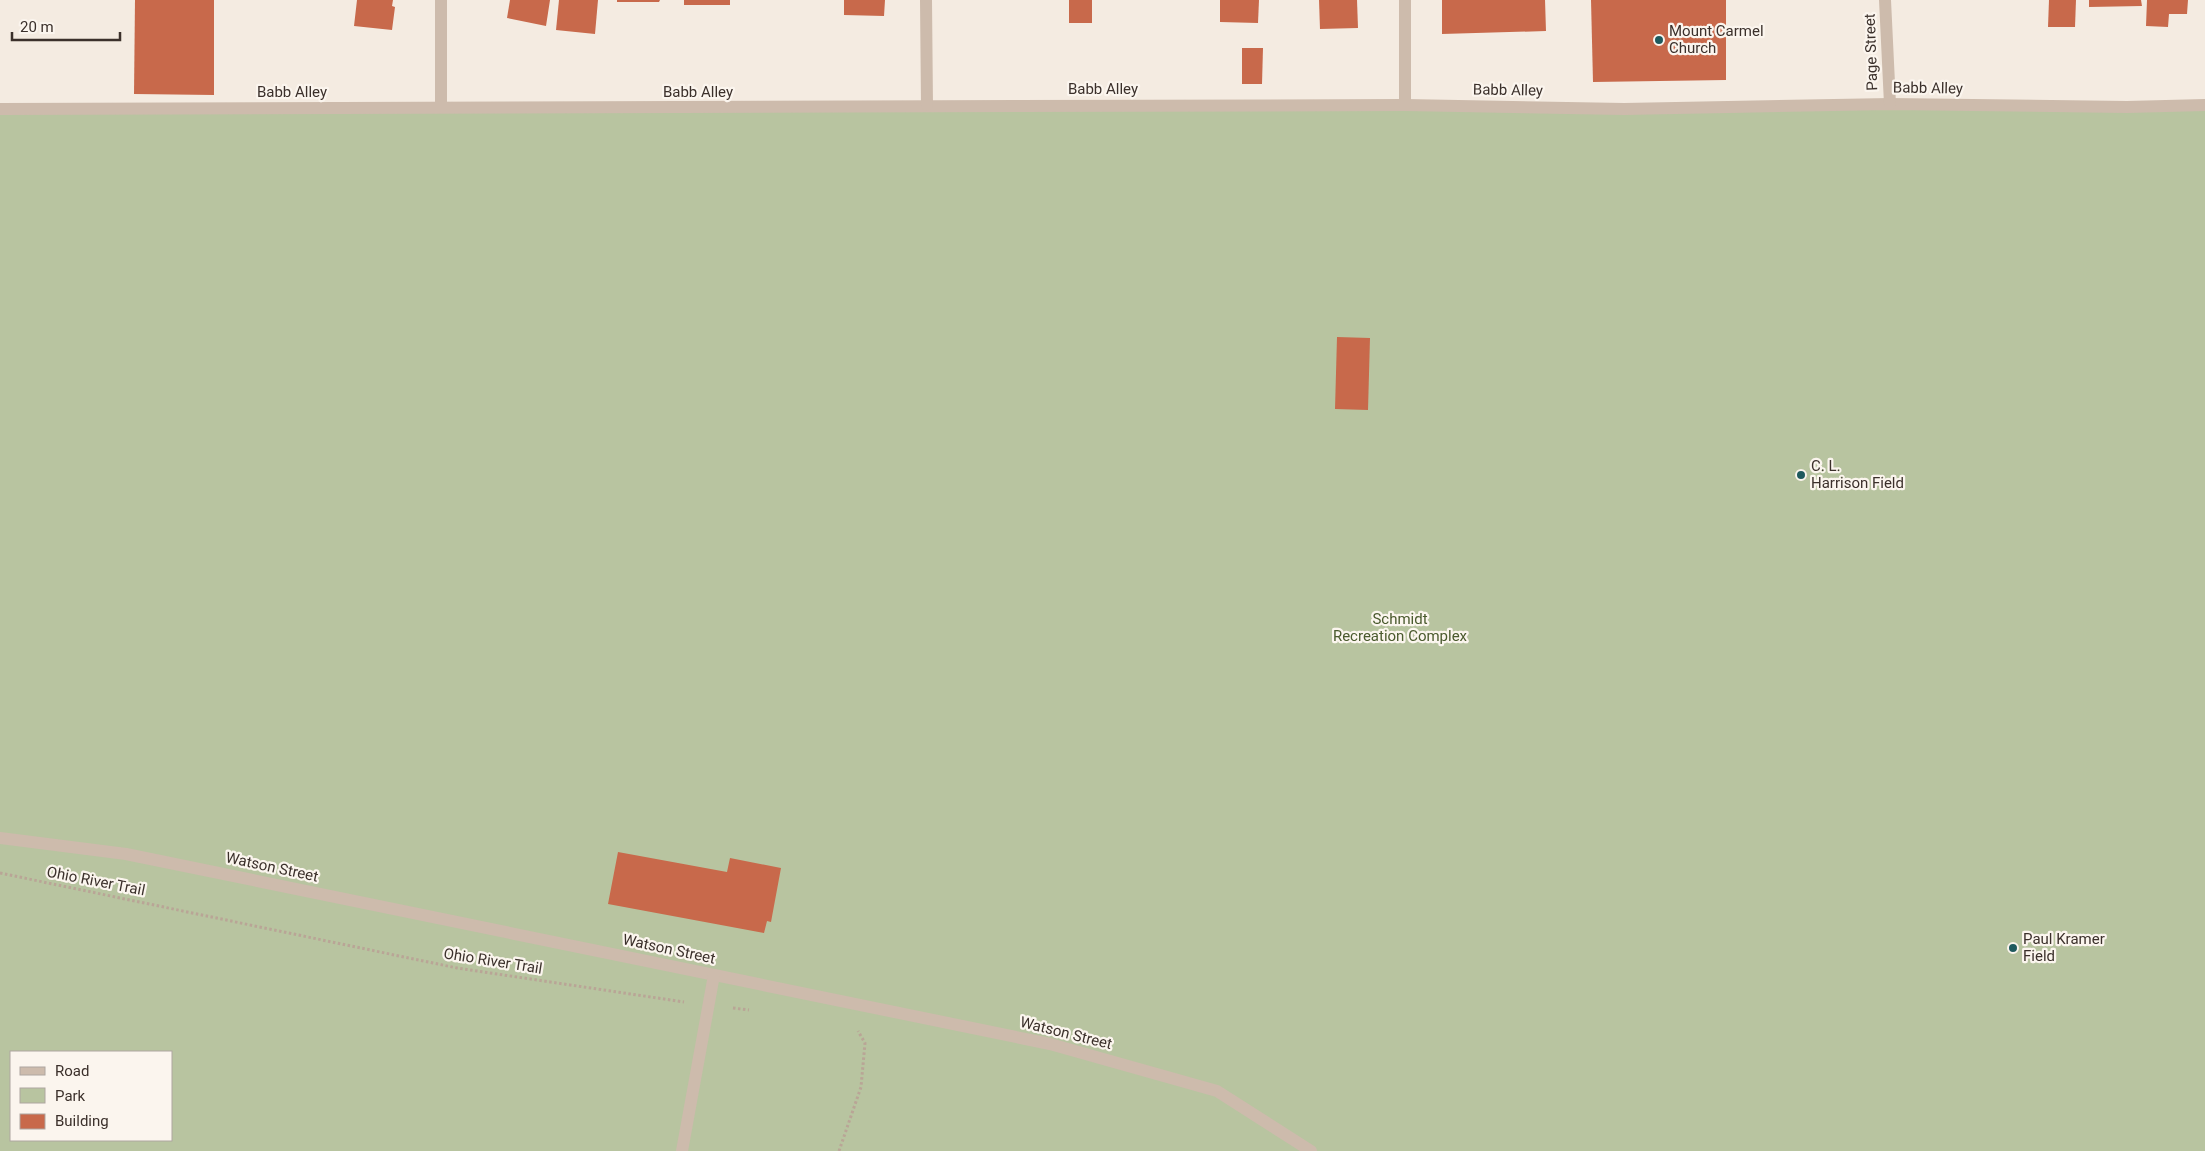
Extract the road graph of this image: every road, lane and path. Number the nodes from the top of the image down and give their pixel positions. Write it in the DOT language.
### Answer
graph roads {
  1 [pos="441,0"];
  2 [pos="926,0"];
  3 [pos="1405,0"];
  4 [pos="1885,0"];
  5 [pos="1890,104"];
  6 [pos="927,105"];
  7 [pos="1405,105"];
  8 [pos="2205,105"];
  9 [pos="441,107"];
  10 [pos="0,110"];
  11 [pos="0,838"];
  12 [pos="0,873"];
  13 [pos="714,975"];
  14 [pos="709,1006"];
  15 [pos="756,1011"];
  16 [pos="854,1024"];
  17 [pos="682,1151"];
  18 [pos="839,1151"];
  19 [pos="1311,1151"];
  1 -- 9 [label="street"];
  2 -- 6 [label="street"];
  3 -- 7 [label="street"];
  4 -- 5 [label="street, Page Street"];
  5 -- 7 [label="street, Babb Alley"];
  5 -- 8 [label="street, Babb Alley"];
  6 -- 7 [label="street, Babb Alley"];
  6 -- 9 [label="street, Babb Alley"];
  9 -- 10 [label="street, Babb Alley"];
  11 -- 13 [label="street, Watson Street"];
  12 -- 14 [label="path, Ohio River Trail"];
  13 -- 14 [label="street"];
  13 -- 19 [label="street, Watson Street"];
  14 -- 15 [label="path, Ohio River Trail"];
  14 -- 17 [label="street"];
  16 -- 18 [label="path"];
}
